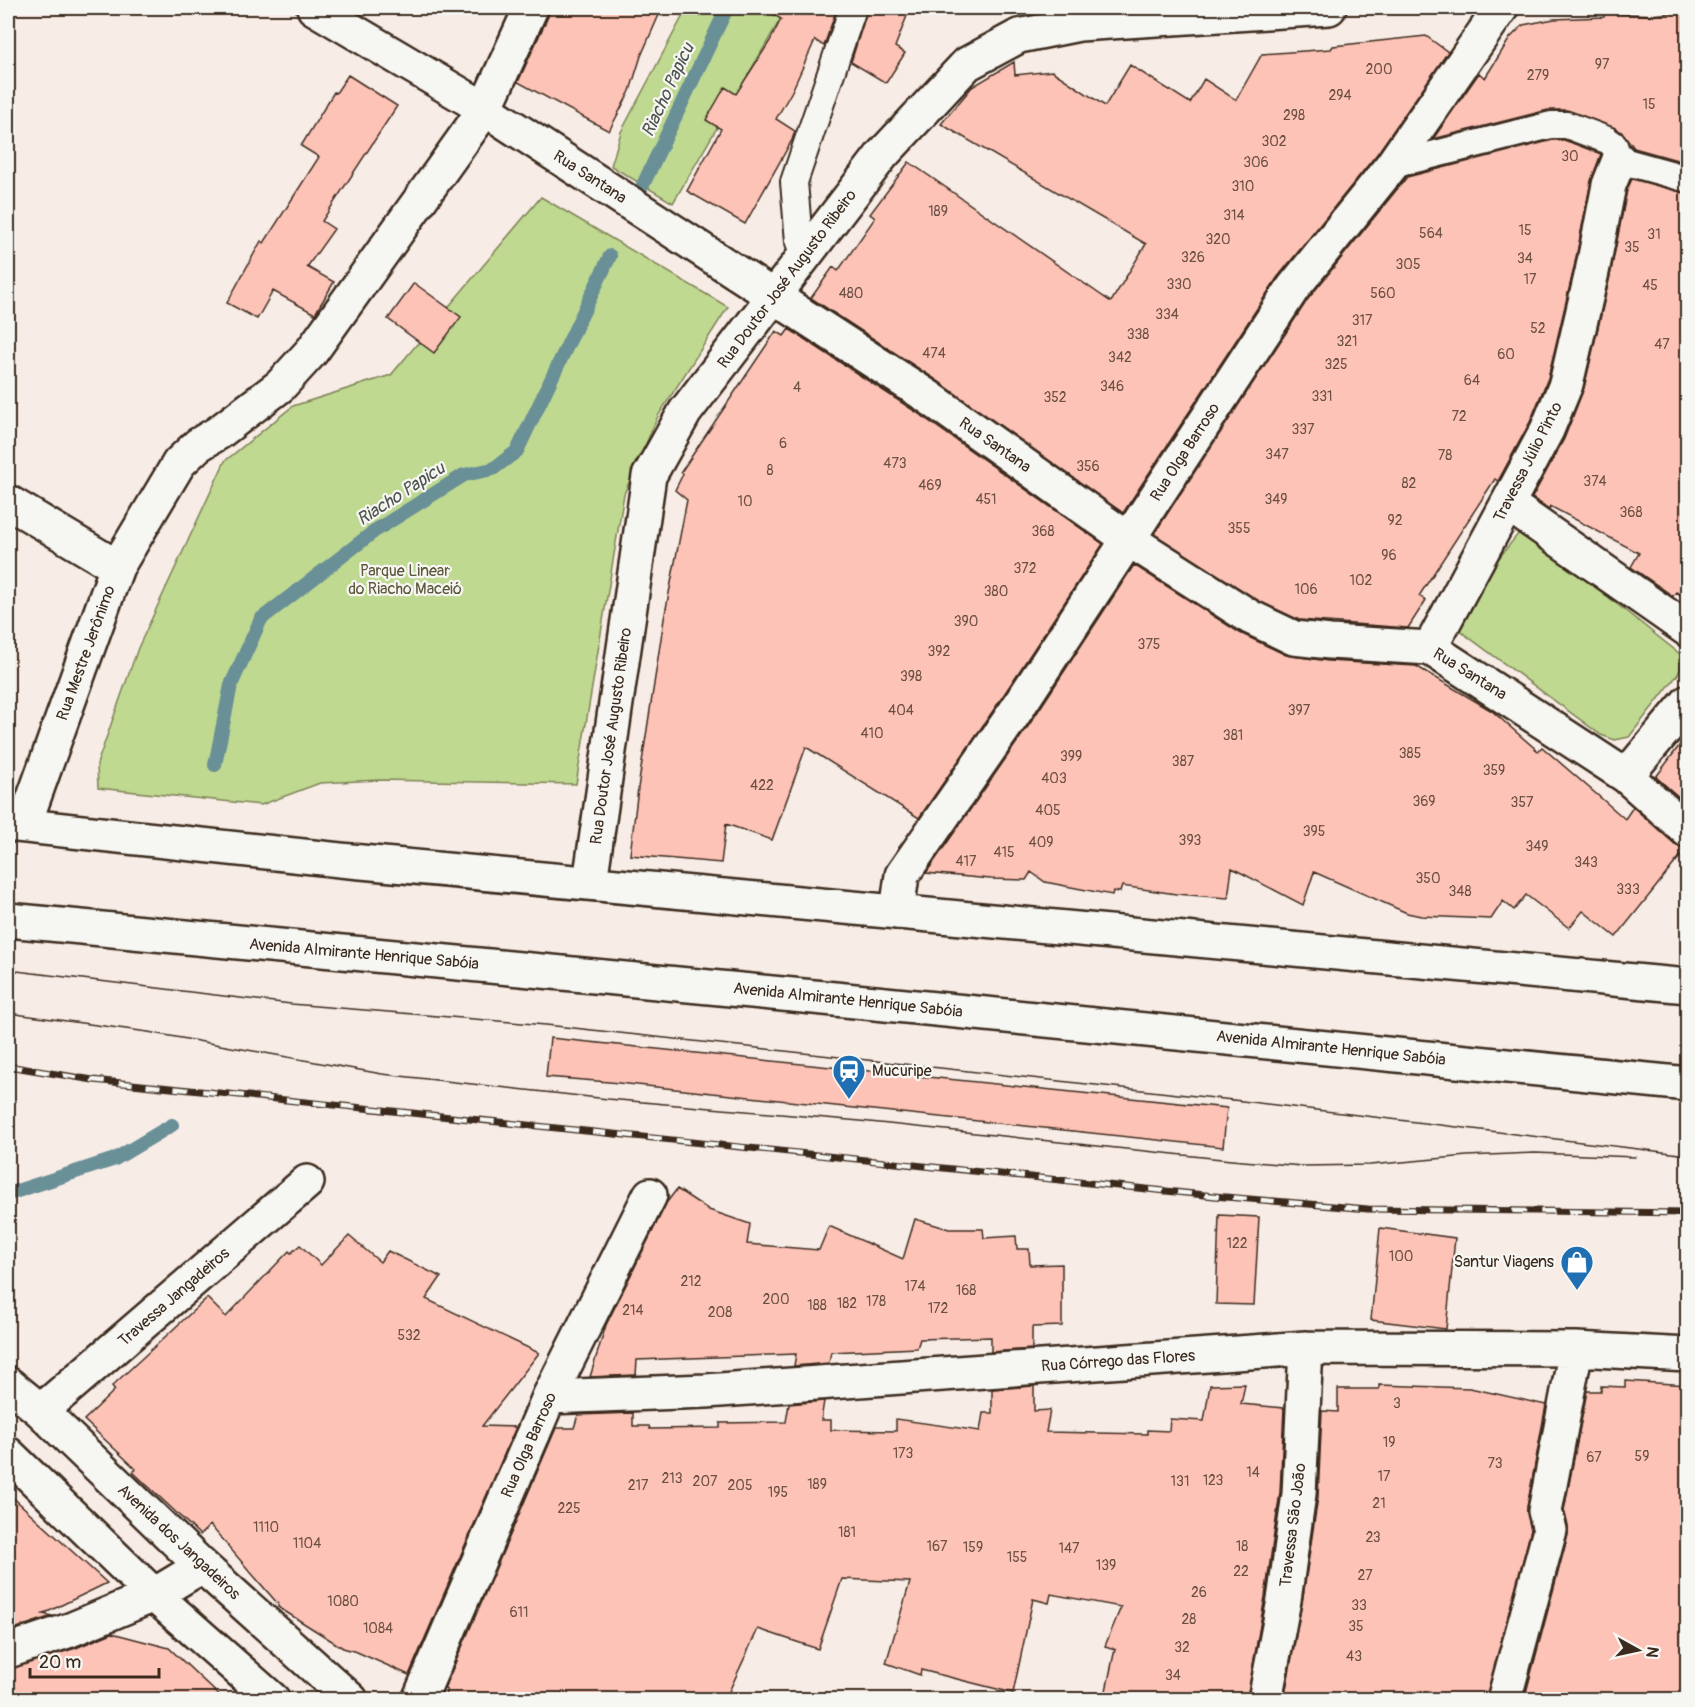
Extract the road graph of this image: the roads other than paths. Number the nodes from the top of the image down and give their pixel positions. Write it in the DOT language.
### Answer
graph roads {
  1 [pos="314,8"];
  2 [pos="531,8"];
  3 [pos="853,8"];
  4 [pos="1329,8"];
  5 [pos="1501,8"];
  6 [pos="485,109"];
  7 [pos="1619,160"];
  8 [pos="1392,165"];
  9 [pos="1688,179"];
  10 [pos="804,255"];
  11 [pos="773,296"];
  12 [pos="8,502"];
  13 [pos="1508,504"];
  14 [pos="1128,539"];
  15 [pos="117,567"];
  16 [pos="1688,630"];
  17 [pos="1430,648"];
  18 [pos="1688,702"];
  19 [pos="1626,776"];
  20 [pos="16,825"];
  21 [pos="1688,831"];
  22 [pos="590,882"];
  23 [pos="897,912"];
  24 [pos="8,920"];
  25 [pos="1688,987"];
  26 [pos="1688,1084"];
  27 [pos="307,1182"];
  28 [pos="650,1195"];
  29 [pos="1306,1348"];
  30 [pos="1576,1349"];
  31 [pos="1688,1355"];
  32 [pos="8,1384"];
  33 [pos="549,1397"];
  34 [pos="41,1412"];
  35 [pos="8,1454"];
  36 [pos="202,1566"];
  37 [pos="154,1595"];
  38 [pos="8,1651"];
  39 [pos="273,1700"];
  40 [pos="351,1700"];
  41 [pos="419,1700"];
  42 [pos="1265,1700"];
  43 [pos="1504,1700"];
  1 -- 6 [label="main road, Rua Santana"];
  2 -- 6 [label="main road"];
  3 -- 10 [label="lane"];
  4 -- 10 [label="main road, Rua Doutor José Augusto Ribeiro"];
  5 -- 8 [label="main road, Rua Olga Barroso"];
  6 -- 11 [label="main road, Rua Santana"];
  6 -- 15 [label="main road"];
  7 -- 8 [label="lane"];
  7 -- 9 [label="lane"];
  7 -- 13 [label="main road, Travessa Júlio Pinto"];
  8 -- 14 [label="main road, Rua Olga Barroso"];
  10 -- 11 [label="main road, Rua Doutor José Augusto Ribeiro"];
  11 -- 14 [label="main road, Rua Santana"];
  11 -- 22 [label="main road, Rua Doutor José Augusto Ribeiro"];
  12 -- 15 [label="main road, Rua Mestre Jerônimo"];
  13 -- 16 [label="main road"];
  13 -- 17 [label="main road, Travessa Júlio Pinto"];
  14 -- 17 [label="main road, Rua Santana"];
  14 -- 23 [label="main road, Rua Olga Barroso"];
  15 -- 20 [label="main road, Rua Mestre Jerônimo"];
  17 -- 19 [label="main road, Rua Santana"];
  18 -- 19 [label="main road"];
  19 -- 21 [label="main road, Rua Santana"];
  20 -- 22 [label="main road"];
  22 -- 23 [label="main road"];
  23 -- 25 [label="main road"];
  24 -- 26 [label="main road, Avenida Almirante Henrique Sabóia"];
  27 -- 34 [label="main road, Travessa Jangadeiros"];
  28 -- 33 [label="main road, Rua Olga Barroso"];
  29 -- 30 [label="main road, Rua Córrego das Flores"];
  29 -- 33 [label="main road, Rua Córrego das Flores"];
  29 -- 42 [label="main road, Travessa São João"];
  30 -- 31 [label="main road, Rua Córrego das Flores"];
  30 -- 43 [label="main road"];
  32 -- 34 [label="main road, Avenida dos Jangadeiros"];
  33 -- 41 [label="main road, Rua Olga Barroso"];
  34 -- 36 [label="main road, Avenida dos Jangadeiros"];
  35 -- 37 [label="main road"];
  36 -- 37 [label="main road"];
  36 -- 40 [label="main road, Avenida dos Jangadeiros"];
  37 -- 38 [label="main road"];
  37 -- 39 [label="main road"];
}
